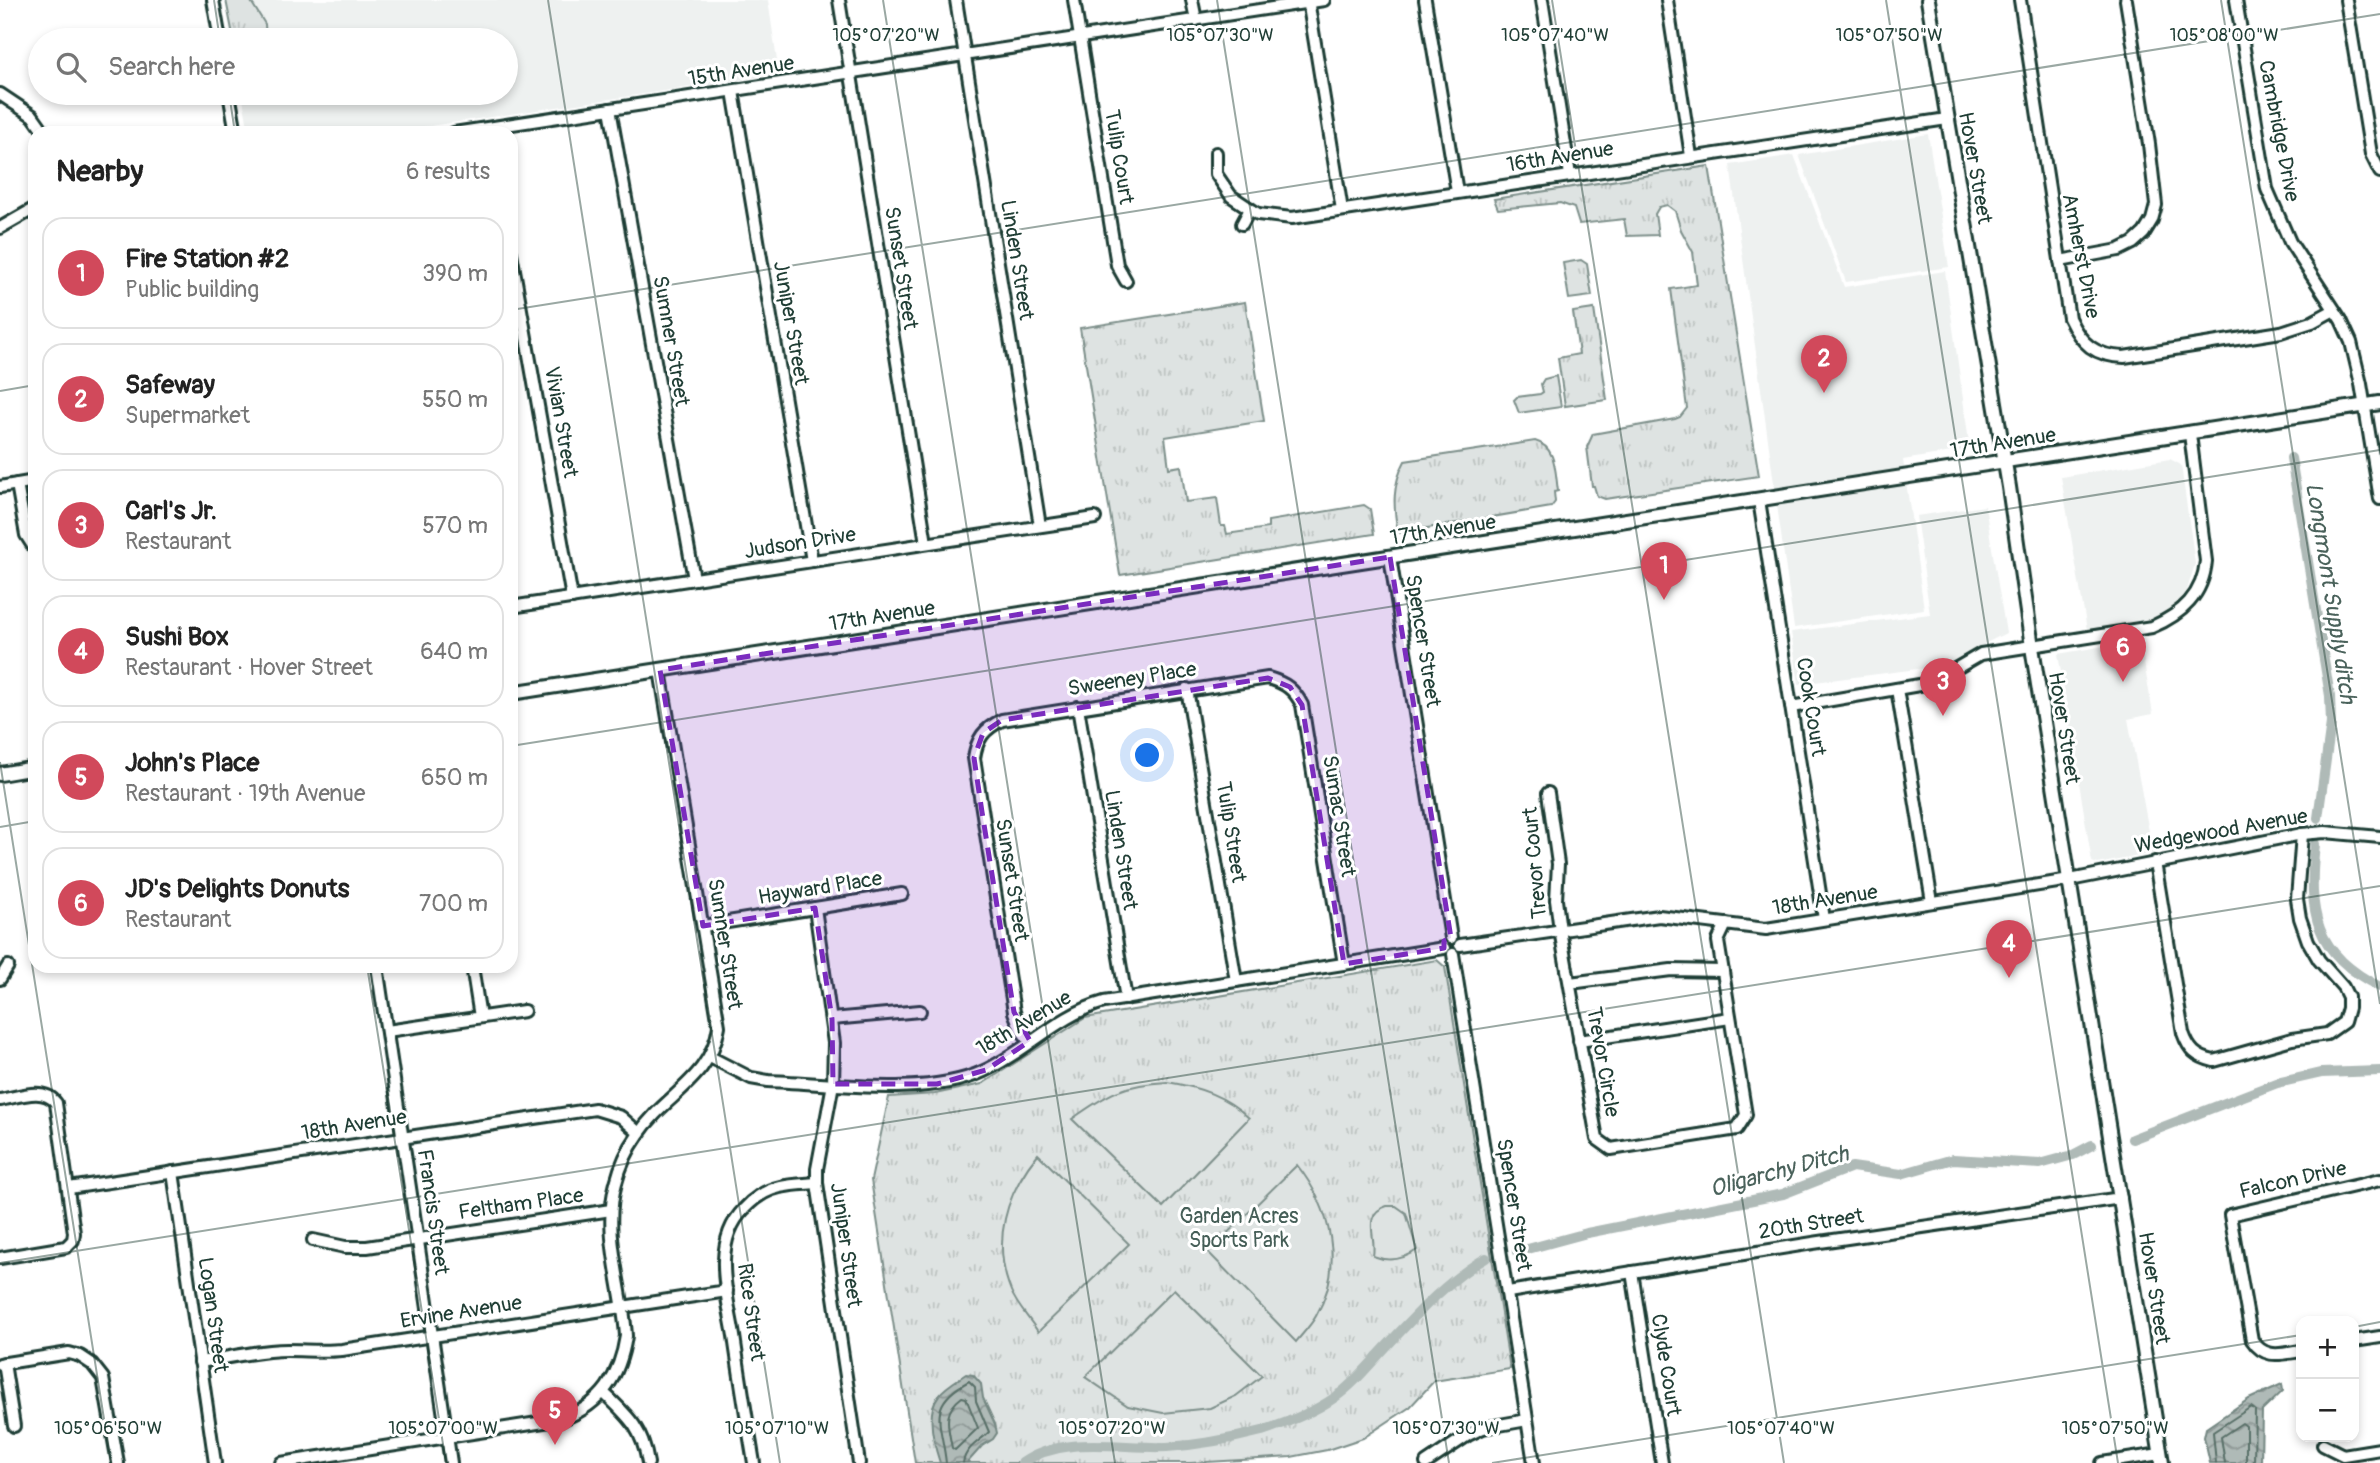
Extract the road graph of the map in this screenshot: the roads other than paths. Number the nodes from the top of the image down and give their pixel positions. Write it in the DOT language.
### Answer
graph roads {
  1 [pos="213,0"];
  2 [pos="839,0"];
  3 [pos="956,0"];
  4 [pos="1074,0"];
  5 [pos="1192,0"];
  6 [pos="1324,0"];
  7 [pos="1425,0"];
  8 [pos="1542,0"];
  9 [pos="1667,0"];
  10 [pos="1928,0"];
  11 [pos="2020,0"];
  12 [pos="2126,0"];
  13 [pos="2236,0"];
  14 [pos="2346,0"];
  15 [pos="1308,1"];
  16 [pos="1196,20"];
  17 [pos="218,28"];
  18 [pos="1080,38"];
  19 [pos="964,56"];
  20 [pos="850,74"];
  21 [pos="733,91"];
  22 [pos="0,94"];
  23 [pos="231,105"];
  24 [pos="610,109"];
  25 [pos="1947,119"];
  26 [pos="40,126"];
  27 [pos="235,126"];
  28 [pos="513,126"];
  29 [pos="1216,153"];
  30 [pos="1691,156"];
  31 [pos="2380,172"];
  32 [pos="1570,175"];
  33 [pos="1457,192"];
  34 [pos="1250,209"];
  35 [pos="1342,210"];
  36 [pos="28,212"];
  37 [pos="1242,224"];
  38 [pos="0,228"];
  39 [pos="2060,261"];
  40 [pos="1126,281"];
  41 [pos="518,293"];
  42 [pos="2334,310"];
  43 [pos="2380,403"];
  44 [pos="2365,405"];
  45 [pos="2190,433"];
  46 [pos="2005,462"];
  47 [pos="28,482"];
  48 [pos="17,484"];
  49 [pos="0,487"];
  50 [pos="2380,498"];
  51 [pos="1759,500"];
  52 [pos="1096,518"];
  53 [pos="1040,526"];
  54 [pos="28,538"];
  55 [pos="926,543"];
  56 [pos="1390,557"];
  57 [pos="812,561"];
  58 [pos="694,579"];
  59 [pos="572,598"];
  60 [pos="518,606"];
  61 [pos="2032,647"];
  62 [pos="660,670"];
  63 [pos="1282,682"];
  64 [pos="1897,688"];
  65 [pos="1187,689"];
  66 [pos="518,692"];
  67 [pos="1079,707"];
  68 [pos="1791,707"];
  69 [pos="990,726"];
  70 [pos="28,769"];
  71 [pos="0,774"];
  72 [pos="1548,793"];
  73 [pos="2302,834"];
  74 [pos="2380,837"];
  75 [pos="2155,862"];
  76 [pos="2070,880"];
  77 [pos="902,894"];
  78 [pos="1932,902"];
  79 [pos="815,908"];
  80 [pos="1824,919"];
  81 [pos="1726,924"];
  82 [pos="704,926"];
  83 [pos="1560,930"];
  84 [pos="1452,946"];
  85 [pos="1344,964"];
  86 [pos="8,966"];
  87 [pos="1723,971"];
  88 [pos="378,973"];
  89 [pos="473,973"];
  90 [pos="0,979"];
  91 [pos="1236,981"];
  92 [pos="1570,983"];
  93 [pos="1126,999"];
  94 [pos="524,1011"];
  95 [pos="920,1011"];
  96 [pos="480,1017"];
  97 [pos="1730,1018"];
  98 [pos="832,1019"];
  99 [pos="387,1031"];
  100 [pos="1030,1041"];
  101 [pos="1580,1041"];
  102 [pos="710,1057"];
  103 [pos="833,1084"];
  104 [pos="0,1100"];
  105 [pos="639,1133"];
  106 [pos="402,1137"];
  107 [pos="173,1172"];
  108 [pos="2380,1180"];
  109 [pos="817,1183"];
  110 [pos="69,1188"];
  111 [pos="2121,1198"];
  112 [pos="611,1210"];
  113 [pos="418,1239"];
  114 [pos="313,1240"];
  115 [pos="0,1258"];
  116 [pos="1632,1272"];
  117 [pos="727,1292"];
  118 [pos="1508,1292"];
  119 [pos="622,1306"];
  120 [pos="432,1336"];
  121 [pos="2380,1337"];
  122 [pos="2359,1340"];
  123 [pos="2296,1352"];
  124 [pos="200,1362"];
  125 [pos="2,1363"];
  126 [pos="604,1393"];
  127 [pos="1527,1420"];
  128 [pos="14,1426"];
  129 [pos="447,1437"];
  130 [pos="2323,1445"];
  131 [pos="2380,1449"];
  132 [pos="2161,1459"];
  133 [pos="118,1463"];
  134 [pos="215,1463"];
  135 [pos="281,1463"];
  136 [pos="451,1463"];
  137 [pos="648,1463"];
  138 [pos="754,1463"];
  139 [pos="859,1463"];
  140 [pos="1426,1463"];
  141 [pos="1534,1463"];
  142 [pos="1662,1463"];
  143 [pos="2102,1463"];
  1 -- 17 [label="street"];
  2 -- 20 [label="street, Sunset Street"];
  3 -- 19 [label="street, Linden Street"];
  4 -- 18 [label="street"];
  5 -- 16 [label="street"];
  6 -- 15 [label="street, 15th Avenue"];
  7 -- 33 [label="street"];
  8 -- 32 [label="street"];
  9 -- 30 [label="street"];
  10 -- 25 [label="main road, Hover Street"];
  11 -- 39 [label="street, Amherst Drive"];
  12 -- 39 [label="street"];
  13 -- 42 [label="street, Cambridge Drive"];
  14 -- 31 [label="street"];
  15 -- 16 [label="street, 15th Avenue"];
  15 -- 35 [label="street"];
  16 -- 18 [label="street, 15th Avenue"];
  18 -- 19 [label="street, 15th Avenue"];
  18 -- 40 [label="street, Tulip Court"];
  19 -- 20 [label="street, 15th Avenue"];
  19 -- 53 [label="street, Linden Street"];
  20 -- 21 [label="street, 15th Avenue"];
  20 -- 55 [label="street, Sunset Street"];
  21 -- 24 [label="street, 15th Avenue"];
  21 -- 57 [label="street, Juniper Street"];
  22 -- 26 [label="street"];
  23 -- 27 [label="street"];
  24 -- 28 [label="street, 15th Avenue"];
  24 -- 58 [label="street, Sumner Street"];
  25 -- 30 [label="street, 16th Avenue"];
  25 -- 46 [label="main road, Hover Street"];
  29 -- 34 [label="street, 16th Avenue"];
  30 -- 32 [label="street, 16th Avenue"];
  32 -- 33 [label="street, 16th Avenue"];
  33 -- 35 [label="street, 16th Avenue"];
  34 -- 35 [label="street, 16th Avenue"];
  34 -- 37 [label="street"];
  36 -- 38 [label="street"];
  39 -- 42 [label="street, Amherst Drive"];
  41 -- 59 [label="street, Vivian Street"];
  42 -- 44 [label="street, Cambridge Drive"];
  43 -- 44 [label="main road, 17th Avenue"];
  44 -- 45 [label="main road, 17th Avenue"];
  44 -- 50 [label="street, Cambridge Drive"];
  45 -- 46 [label="main road, 17th Avenue"];
  45 -- 61 [label="street"];
  46 -- 51 [label="main road, 17th Avenue"];
  46 -- 61 [label="main road, Hover Street"];
  47 -- 48 [label="street"];
  48 -- 49 [label="street"];
  48 -- 54 [label="street"];
  51 -- 56 [label="main road, 17th Avenue"];
  51 -- 68 [label="street, Cook Court"];
  52 -- 53 [label="street, Judson Drive"];
  53 -- 55 [label="street, Judson Drive"];
  55 -- 57 [label="street, Judson Drive"];
  56 -- 62 [label="main road, 17th Avenue"];
  56 -- 84 [label="street, Spencer Street"];
  57 -- 58 [label="street, Judson Drive"];
  58 -- 59 [label="street, Judson Drive"];
  59 -- 60 [label="street, Judson Drive"];
  61 -- 64 [label="street"];
  61 -- 76 [label="main road, Hover Street"];
  62 -- 66 [label="main road, 17th Avenue"];
  62 -- 82 [label="street, Sumner Street"];
  63 -- 65 [label="street, Sweeney Place"];
  63 -- 85 [label="street, Sumac Street"];
  64 -- 68 [label="street"];
  64 -- 78 [label="street"];
  65 -- 67 [label="street, Sweeney Place"];
  65 -- 91 [label="street, Tulip Street"];
  67 -- 69 [label="street, Sweeney Place"];
  67 -- 93 [label="street, Linden Street"];
  68 -- 80 [label="street, Cook Court"];
  69 -- 100 [label="street, Sunset Street"];
  70 -- 71 [label="main road"];
  72 -- 83 [label="street, Trevor Court"];
  73 -- 74 [label="street, Wedgewood Avenue"];
  73 -- 75 [label="street, Wedgewood Avenue"];
  73 -- 75 [label="street"];
  75 -- 76 [label="street, Wedgewood Avenue"];
  76 -- 78 [label="street, 18th Avenue"];
  76 -- 111 [label="main road, Hover Street"];
  77 -- 79 [label="street, Hayward Place"];
  78 -- 80 [label="street, 18th Avenue"];
  79 -- 82 [label="street, Hayward Place"];
  79 -- 98 [label="street, Juniper Street"];
  80 -- 81 [label="street, 18th Avenue"];
  81 -- 83 [label="street, 18th Avenue"];
  81 -- 87 [label="street, Trevor Circle"];
  82 -- 102 [label="street, Sumner Street"];
  83 -- 84 [label="street, 18th Avenue"];
  83 -- 92 [label="street, Trevor Circle"];
  84 -- 85 [label="street, 18th Avenue"];
  84 -- 118 [label="street, Spencer Street"];
  85 -- 91 [label="street, 18th Avenue"];
  86 -- 90 [label="street"];
  87 -- 92 [label="street"];
  87 -- 97 [label="street, Trevor Circle"];
  88 -- 99 [label="street, Francis Street"];
  89 -- 96 [label="street"];
  91 -- 93 [label="street, 18th Avenue"];
  92 -- 101 [label="street, Trevor Circle"];
  93 -- 100 [label="street, 18th Avenue"];
  94 -- 96 [label="street"];
  95 -- 98 [label="street"];
  96 -- 99 [label="street"];
  97 -- 101 [label="street"];
  97 -- 101 [label="street, Trevor Circle"];
  98 -- 103 [label="street, Juniper Street"];
  99 -- 106 [label="street, Francis Street"];
  100 -- 103 [label="street, 18th Avenue"];
  102 -- 103 [label="street, 18th Avenue"];
  102 -- 105 [label="street, Sumner Street"];
  103 -- 109 [label="street, Juniper Street"];
  104 -- 110 [label="street"];
  105 -- 106 [label="street, 18th Avenue"];
  105 -- 112 [label="street, Sumner Street"];
  106 -- 107 [label="street, 18th Avenue"];
  106 -- 113 [label="street, Francis Street"];
  107 -- 110 [label="street, 18th Avenue"];
  107 -- 124 [label="street, Logan Street"];
  108 -- 123 [label="street, Falcon Drive"];
  109 -- 117 [label="street, Rice Street"];
  109 -- 139 [label="street, Juniper Street"];
  110 -- 115 [label="street"];
  111 -- 116 [label="street, 20th Street"];
  111 -- 132 [label="main road, Hover Street"];
  112 -- 113 [label="street, Feltham Place"];
  112 -- 119 [label="street, Sumner Street"];
  113 -- 114 [label="street, Feltham Place"];
  113 -- 120 [label="street, Francis Street"];
  116 -- 118 [label="street, 20th Street"];
  116 -- 142 [label="street, Clyde Court"];
  117 -- 119 [label="street, Ervine Avenue"];
  117 -- 138 [label="street, Rice Street"];
  118 -- 127 [label="street, Spencer Street"];
  119 -- 120 [label="street, Ervine Avenue"];
  119 -- 126 [label="street, Sumner Street"];
  120 -- 124 [label="street, Ervine Avenue"];
  120 -- 129 [label="street, Francis Street"];
  121 -- 122 [label="street"];
  124 -- 134 [label="street, Logan Street"];
  125 -- 128 [label="street"];
  125 -- 133 [label="street"];
  126 -- 129 [label="street"];
  126 -- 137 [label="street"];
  127 -- 140 [label="street"];
  127 -- 141 [label="street, Spencer Street"];
  129 -- 135 [label="street"];
  129 -- 136 [label="street, Francis Street"];
  130 -- 131 [label="street"];
  132 -- 143 [label="street"];
}
